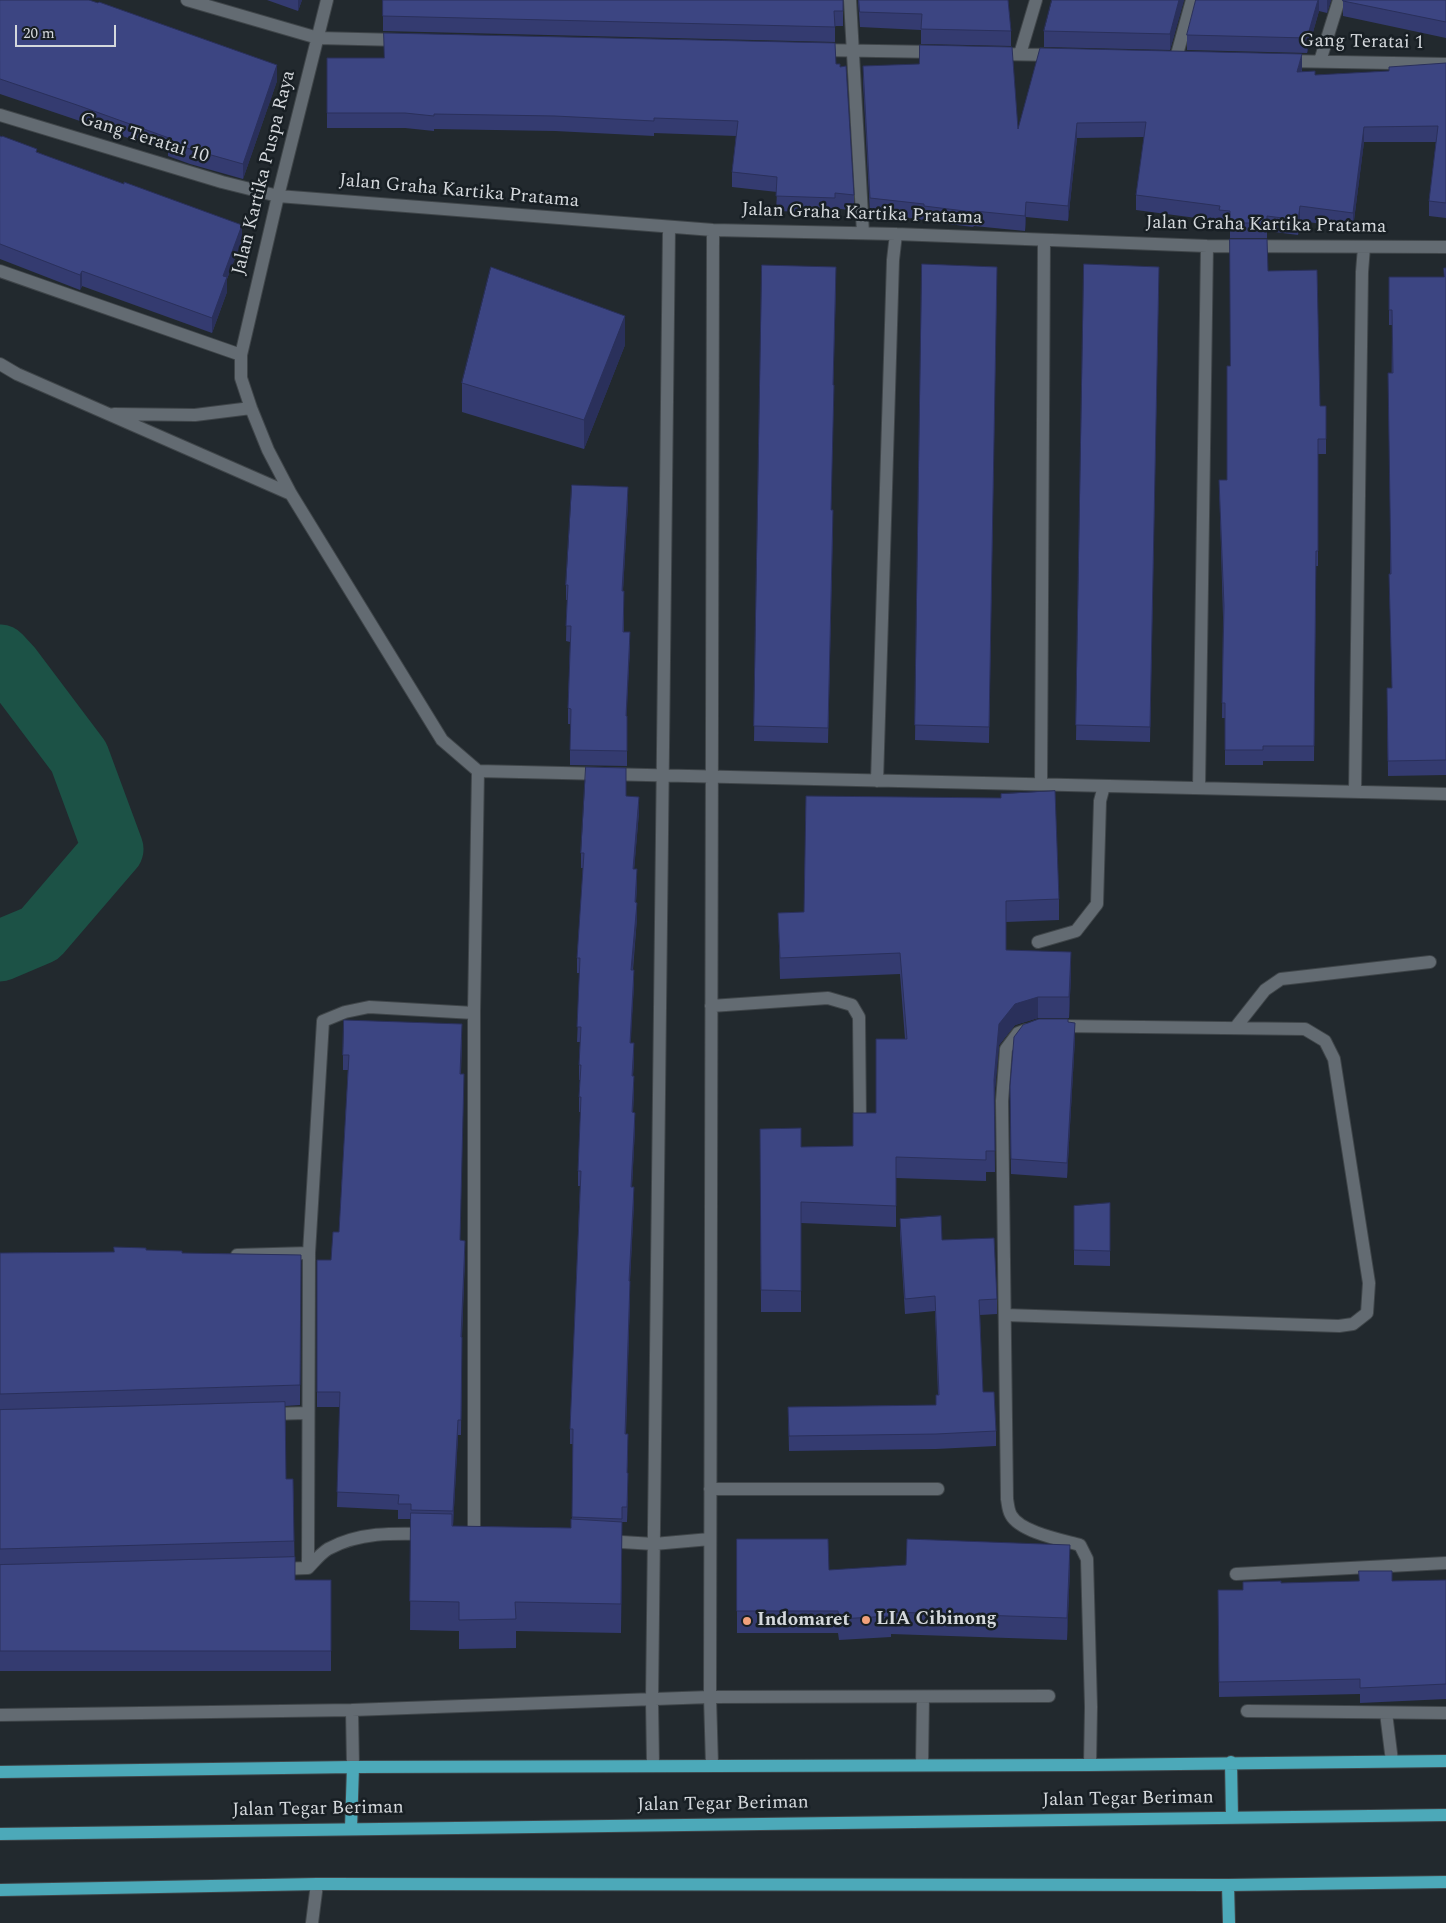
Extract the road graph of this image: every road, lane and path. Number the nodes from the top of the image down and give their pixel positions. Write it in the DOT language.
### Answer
graph roads {
  1 [pos="187,0"];
  2 [pos="327,0"];
  3 [pos="850,0"];
  4 [pos="1036,0"];
  5 [pos="1192,0"];
  6 [pos="1339,0"];
  7 [pos="318,38"];
  8 [pos="416,41"];
  9 [pos="803,50"];
  10 [pos="852,51"];
  11 [pos="950,53"];
  12 [pos="980,54"];
  13 [pos="1020,54"];
  14 [pos="1068,56"];
  15 [pos="1176,58"];
  16 [pos="1272,60"];
  17 [pos="1320,61"];
  18 [pos="1446,64"];
  19 [pos="0,115"];
  20 [pos="278,196"];
  21 [pos="669,228"];
  22 [pos="713,230"];
  23 [pos="863,233"];
  24 [pos="896,234"];
  25 [pos="1044,240"];
  26 [pos="1207,246"];
  27 [pos="1364,247"];
  28 [pos="1446,247"];
  29 [pos="0,271"];
  30 [pos="241,354"];
  31 [pos="0,364"];
  32 [pos="251,408"];
  33 [pos="108,414"];
  34 [pos="292,494"];
  35 [pos="478,772"];
  36 [pos="662,776"];
  37 [pos="712,777"];
  38 [pos="878,781"];
  39 [pos="1042,784"];
  40 [pos="1104,786"];
  41 [pos="1199,788"];
  42 [pos="1356,792"];
  43 [pos="1446,794"];
  44 [pos="1038,942"];
  45 [pos="1430,962"];
  46 [pos="711,1006"];
  47 [pos="474,1013"];
  48 [pos="1235,1028"];
  49 [pos="860,1120"];
  50 [pos="309,1253"];
  51 [pos="229,1255"];
  52 [pos="1005,1315"];
  53 [pos="307,1413"];
  54 [pos="258,1414"];
  55 [pos="710,1489"];
  56 [pos="938,1489"];
  57 [pos="444,1534"];
  58 [pos="474,1535"];
  59 [pos="710,1538"];
  60 [pos="588,1540"];
  61 [pos="654,1544"];
  62 [pos="1446,1563"];
  63 [pos="308,1568"];
  64 [pos="268,1570"];
  65 [pos="1236,1574"];
  66 [pos="1049,1696"];
  67 [pos="710,1697"];
  68 [pos="923,1697"];
  69 [pos="652,1700"];
  70 [pos="352,1710"];
  71 [pos="1247,1711"];
  72 [pos="1386,1713"];
  73 [pos="1446,1713"];
  74 [pos="0,1714"];
  75 [pos="1392,1761"];
  76 [pos="1446,1761"];
  77 [pos="1231,1762"];
  78 [pos="653,1765"];
  79 [pos="712,1765"];
  80 [pos="922,1765"];
  81 [pos="1090,1765"];
  82 [pos="353,1767"];
  83 [pos="0,1772"];
  84 [pos="1446,1815"];
  85 [pos="1232,1818"];
  86 [pos="351,1828"];
  87 [pos="0,1834"];
  88 [pos="1446,1882"];
  89 [pos="317,1884"];
  90 [pos="1228,1885"];
  91 [pos="0,1890"];
  92 [pos="312,1923"];
  93 [pos="1229,1923"];
  1 -- 7 [label="street"];
  2 -- 7 [label="street, Jalan Kartika Puspa Raya"];
  3 -- 10 [label="street"];
  4 -- 13 [label="street"];
  5 -- 15 [label="street"];
  6 -- 17 [label="street"];
  7 -- 8 [label="street"];
  7 -- 20 [label="street, Jalan Kartika Puspa Raya"];
  9 -- 10 [label="street"];
  10 -- 11 [label="street"];
  10 -- 23 [label="street"];
  12 -- 13 [label="street"];
  13 -- 14 [label="street"];
  16 -- 17 [label="street, Gang Teratai 1"];
  17 -- 18 [label="street, Gang Teratai 1"];
  19 -- 20 [label="street, Gang Teratai 10"];
  20 -- 21 [label="street, Jalan Graha Kartika Pratama"];
  20 -- 30 [label="street, Jalan Kartika Puspa Raya"];
  21 -- 22 [label="street, Jalan Graha Kartika Pratama"];
  21 -- 36 [label="street"];
  22 -- 23 [label="street, Jalan Graha Kartika Pratama"];
  22 -- 37 [label="street"];
  23 -- 24 [label="street, Jalan Graha Kartika Pratama"];
  24 -- 25 [label="street, Jalan Graha Kartika Pratama"];
  24 -- 38 [label="street"];
  25 -- 26 [label="street, Jalan Graha Kartika Pratama"];
  25 -- 39 [label="street"];
  26 -- 27 [label="street, Jalan Graha Kartika Pratama"];
  26 -- 41 [label="street"];
  27 -- 28 [label="street, Jalan Graha Kartika Pratama"];
  27 -- 42 [label="street"];
  29 -- 30 [label="street"];
  30 -- 32 [label="street, Jalan Kartika Puspa Raya"];
  31 -- 33 [label="street"];
  32 -- 33 [label="street"];
  32 -- 34 [label="street, Jalan Kartika Puspa Raya"];
  33 -- 34 [label="street"];
  34 -- 35 [label="street, Jalan Kartika Puspa Raya"];
  35 -- 36 [label="street"];
  35 -- 47 [label="street"];
  36 -- 37 [label="street"];
  36 -- 61 [label="street"];
  37 -- 38 [label="street"];
  37 -- 46 [label="street"];
  38 -- 39 [label="street"];
  39 -- 40 [label="street"];
  40 -- 41 [label="street"];
  40 -- 44 [label="street"];
  41 -- 42 [label="street"];
  42 -- 43 [label="street"];
  45 -- 48 [label="street"];
  46 -- 49 [label="street"];
  46 -- 55 [label="street"];
  47 -- 50 [label="street"];
  47 -- 58 [label="street"];
  48 -- 52 [label="street"];
  48 -- 52 [label="street"];
  50 -- 51 [label="street"];
  50 -- 53 [label="street"];
  52 -- 81 [label="street"];
  53 -- 54 [label="street"];
  53 -- 63 [label="street"];
  55 -- 56 [label="street"];
  55 -- 59 [label="street"];
  57 -- 63 [label="street"];
  59 -- 61 [label="street"];
  59 -- 67 [label="street"];
  60 -- 61 [label="street"];
  61 -- 69 [label="street"];
  62 -- 65 [label="street"];
  63 -- 64 [label="street"];
  66 -- 68 [label="street"];
  67 -- 68 [label="street"];
  67 -- 69 [label="street"];
  67 -- 79 [label="street"];
  68 -- 80 [label="street"];
  69 -- 70 [label="street"];
  69 -- 78 [label="street"];
  70 -- 74 [label="street"];
  70 -- 82 [label="street"];
  71 -- 72 [label="street"];
  72 -- 73 [label="street"];
  72 -- 75 [label="street"];
  75 -- 76 [label="main road, Jalan Tegar Beriman"];
  75 -- 77 [label="main road, Jalan Tegar Beriman"];
  77 -- 81 [label="main road, Jalan Tegar Beriman"];
  77 -- 85 [label="main road"];
  78 -- 79 [label="main road, Jalan Tegar Beriman"];
  78 -- 82 [label="main road, Jalan Tegar Beriman"];
  79 -- 80 [label="main road, Jalan Tegar Beriman"];
  80 -- 81 [label="main road, Jalan Tegar Beriman"];
  82 -- 83 [label="main road, Jalan Tegar Beriman"];
  82 -- 86 [label="main road"];
  84 -- 85 [label="main road, Jalan Tegar Beriman"];
  85 -- 86 [label="main road, Jalan Tegar Beriman"];
  86 -- 87 [label="main road, Jalan Tegar Beriman"];
  88 -- 90 [label="main road"];
  89 -- 90 [label="main road"];
  89 -- 91 [label="main road"];
  89 -- 92 [label="street"];
  90 -- 93 [label="main road"];
}
